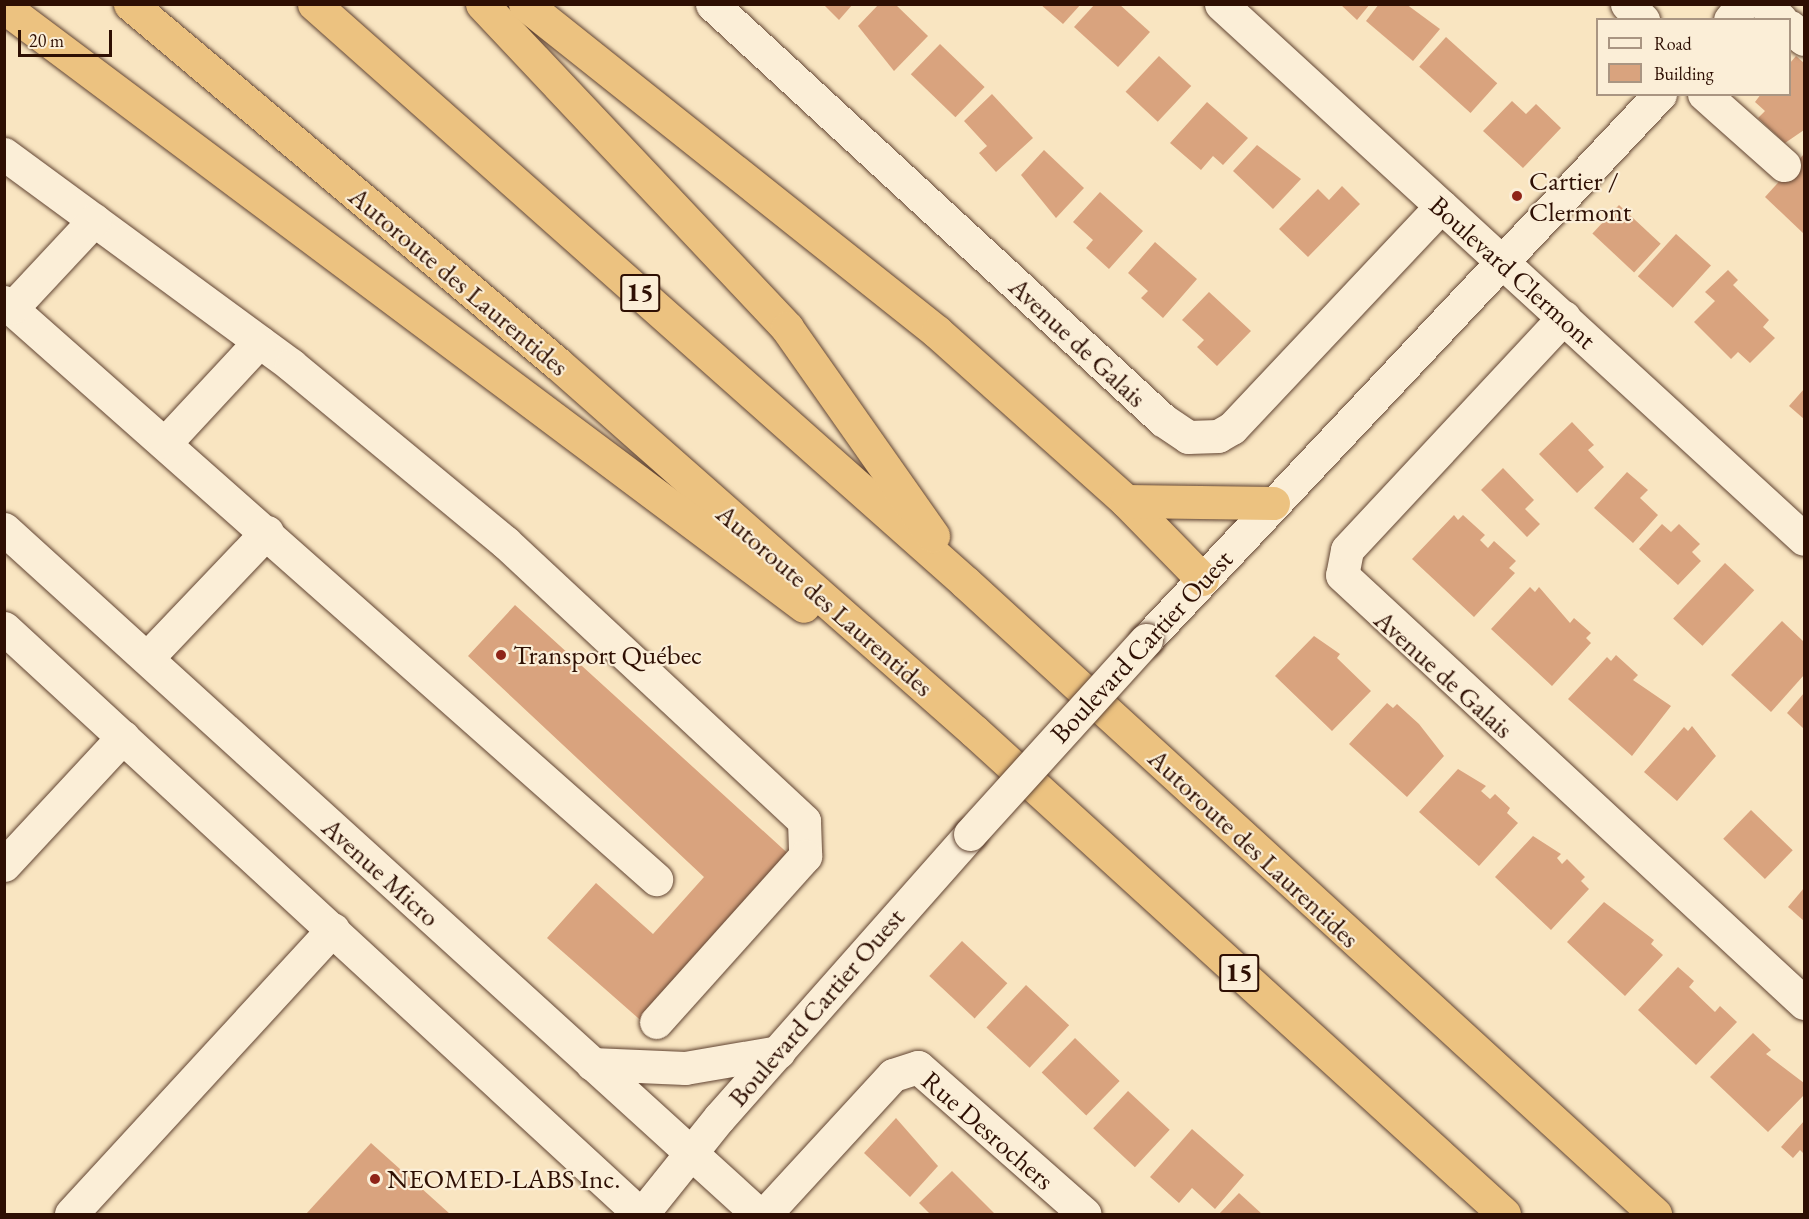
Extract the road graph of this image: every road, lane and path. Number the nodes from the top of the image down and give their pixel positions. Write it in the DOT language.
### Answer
graph roads {
  1 [pos="130,4"];
  2 [pos="314,4"];
  3 [pos="482,4"];
  4 [pos="525,4"];
  5 [pos="712,4"];
  6 [pos="1221,4"];
  7 [pos="1627,4"];
  8 [pos="1743,4"];
  9 [pos="1764,4"];
  10 [pos="4,7"];
  11 [pos="1641,18"];
  12 [pos="1732,18"];
  13 [pos="1779,18"];
  14 [pos="4,24"];
  15 [pos="1791,28"];
  16 [pos="1804,39"];
  17 [pos="108,86"];
  18 [pos="1658,96"];
  19 [pos="1715,98"];
  20 [pos="4,154"];
  21 [pos="1784,165"];
  22 [pos="1442,206"];
  23 [pos="94,220"];
  24 [pos="1505,263"];
  25 [pos="9,304"];
  26 [pos="1564,317"];
  27 [pos="259,342"];
  28 [pos="166,442"];
  29 [pos="1126,501"];
  30 [pos="1273,503"];
  31 [pos="4,529"];
  32 [pos="267,532"];
  33 [pos="1804,539"];
  34 [pos="1202,579"];
  35 [pos="965,582"];
  36 [pos="4,628"];
  37 [pos="147,658"];
  38 [pos="974,731"];
  39 [pos="123,737"];
  40 [pos="4,865"];
  41 [pos="656,879"];
  42 [pos="333,929"];
  43 [pos="1804,1003"];
  44 [pos="656,1022"];
  45 [pos="779,1052"];
  46 [pos="592,1064"];
  47 [pos="691,1153"];
  48 [pos="71,1215"];
  49 [pos="641,1215"];
  50 [pos="758,1215"];
  51 [pos="765,1215"];
  52 [pos="1085,1215"];
  53 [pos="1504,1215"];
  54 [pos="1655,1215"];
  1 -- 38 [label="highway, Autoroute des Laurentides / 15"];
  2 -- 35 [label="highway, Autoroute des Laurentides / 15"];
  3 -- 35 [label="highway"];
  4 -- 29 [label="highway"];
  5 -- 22 [label="street, Avenue de Galais"];
  6 -- 22 [label="street, Boulevard Clermont"];
  7 -- 11 [label="street"];
  8 -- 12 [label="street"];
  9 -- 13 [label="street"];
  10 -- 17 [label="highway"];
  14 -- 17 [label="highway"];
  15 -- 16 [label="street"];
  17 -- 38 [label="highway"];
  18 -- 24 [label="street, Boulevard Cartier Ouest"];
  19 -- 21 [label="street"];
  20 -- 23 [label="street"];
  22 -- 24 [label="street, Boulevard Clermont"];
  23 -- 25 [label="street"];
  23 -- 27 [label="street"];
  24 -- 26 [label="street, Boulevard Clermont"];
  24 -- 30 [label="street, Boulevard Cartier Ouest"];
  25 -- 28 [label="street"];
  26 -- 33 [label="street, Boulevard Clermont"];
  26 -- 43 [label="street, Avenue de Galais"];
  27 -- 28 [label="street"];
  27 -- 44 [label="street"];
  28 -- 32 [label="street"];
  29 -- 30 [label="highway"];
  29 -- 34 [label="highway"];
  30 -- 34 [label="street, Boulevard Cartier Ouest"];
  31 -- 37 [label="street, Avenue Micro"];
  32 -- 37 [label="street"];
  32 -- 41 [label="street"];
  34 -- 45 [label="street, Boulevard Cartier Ouest, bridge"];
  35 -- 54 [label="highway, Autoroute des Laurentides / 15"];
  36 -- 39 [label="street"];
  37 -- 46 [label="street, Avenue Micro"];
  38 -- 53 [label="highway, Autoroute des Laurentides / 15"];
  39 -- 40 [label="street"];
  39 -- 42 [label="street"];
  42 -- 48 [label="street"];
  42 -- 49 [label="street"];
  45 -- 46 [label="street"];
  45 -- 47 [label="street, Boulevard Cartier Ouest"];
  46 -- 47 [label="street, Avenue Micro"];
  47 -- 49 [label="street, Boulevard Cartier Ouest"];
  47 -- 50 [label="street, Avenue Micro"];
  51 -- 52 [label="street, Rue Desrochers"];
}
